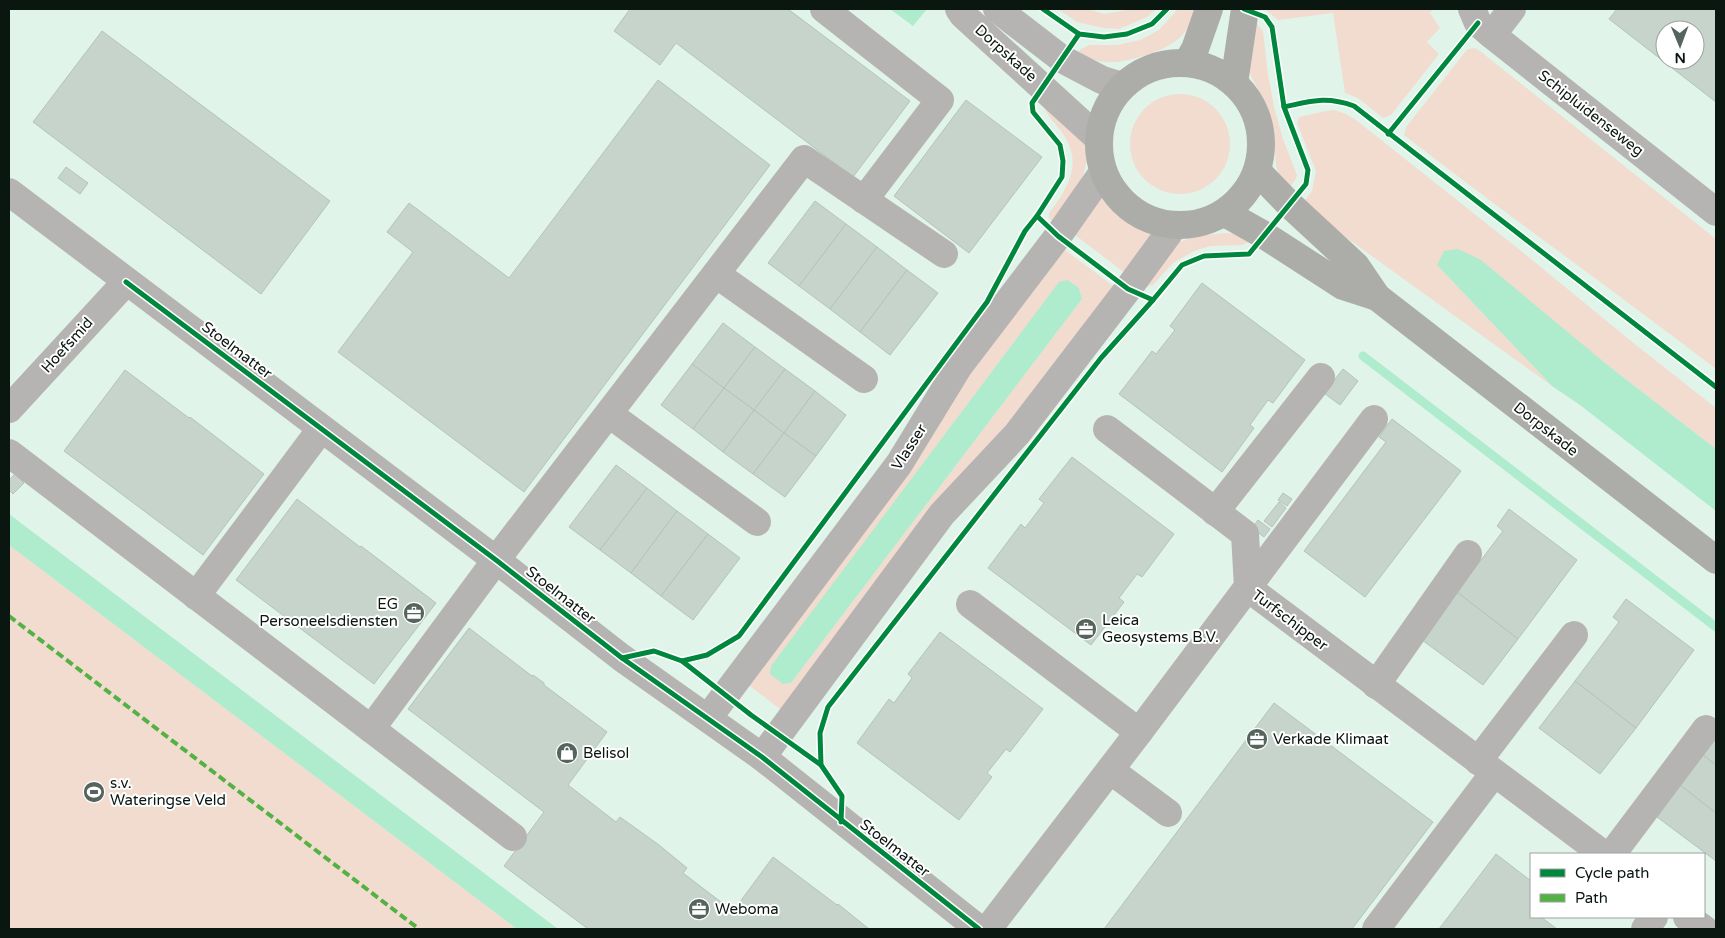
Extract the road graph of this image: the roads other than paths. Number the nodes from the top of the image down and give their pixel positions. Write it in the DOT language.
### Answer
graph roads {
  1 [pos="824,9"];
  2 [pos="959,9"];
  3 [pos="997,9"];
  4 [pos="1209,9"];
  5 [pos="1245,9"];
  6 [pos="1472,9"];
  7 [pos="1512,9"];
  8 [pos="1492,35"];
  9 [pos="1187,63"];
  10 [pos="1234,83"];
  11 [pos="1122,86"];
  12 [pos="1098,138"];
  13 [pos="1257,171"];
  14 [pos="1103,172"];
  15 [pos="9,192"];
  16 [pos="864,200"];
  17 [pos="1716,212"];
  18 [pos="1225,213"];
  19 [pos="1174,226"];
  20 [pos="944,254"];
  21 [pos="716,274"];
  22 [pos="126,282"];
  23 [pos="1377,297"];
  24 [pos="1321,377"];
  25 [pos="864,379"];
  26 [pos="9,409"];
  27 [pos="609,414"];
  28 [pos="1374,419"];
  29 [pos="321,429"];
  30 [pos="1107,429"];
  31 [pos="9,453"];
  32 [pos="1215,512"];
  33 [pos="757,522"];
  34 [pos="1468,554"];
  35 [pos="496,560"];
  36 [pos="1716,560"];
  37 [pos="1248,588"];
  38 [pos="196,596"];
  39 [pos="970,604"];
  40 [pos="1574,635"];
  41 [pos="1376,685"];
  42 [pos="708,718"];
  43 [pos="371,729"];
  44 [pos="1706,729"];
  45 [pos="1139,732"];
  46 [pos="762,757"];
  47 [pos="1486,767"];
  48 [pos="1110,770"];
  49 [pos="1168,813"];
  50 [pos="513,836"];
  51 [pos="1602,853"];
  52 [pos="1613,853"];
  53 [pos="1653,918"];
  54 [pos="1688,918"];
  55 [pos="979,929"];
  56 [pos="988,929"];
  57 [pos="1376,929"];
  58 [pos="1645,929"];
  59 [pos="1704,929"];
  1 -- 16 [label="street"];
  2 -- 12 [label="street, Dorpskade"];
  3 -- 11 [label="street, Dorpskade"];
  4 -- 9 [label="main road"];
  5 -- 10 [label="main road"];
  6 -- 8 [label="street, Schipluidenseweg"];
  7 -- 8 [label="street"];
  8 -- 17 [label="street, Schipluidenseweg"];
  9 -- 10 [label="main road"];
  9 -- 11 [label="main road"];
  10 -- 13 [label="main road"];
  11 -- 12 [label="main road"];
  12 -- 14 [label="main road"];
  13 -- 18 [label="main road"];
  13 -- 23 [label="main road, Dorpskade"];
  14 -- 19 [label="main road"];
  14 -- 42 [label="street, Vlasser"];
  15 -- 22 [label="street, Stoelmatter"];
  16 -- 20 [label="street"];
  16 -- 21 [label="street"];
  18 -- 19 [label="main road"];
  18 -- 23 [label="main road, Dorpskade"];
  19 -- 46 [label="street"];
  21 -- 25 [label="street"];
  21 -- 27 [label="street"];
  22 -- 26 [label="street, Hoefsmid"];
  22 -- 29 [label="street, Stoelmatter"];
  23 -- 36 [label="main road, Dorpskade"];
  24 -- 32 [label="street"];
  27 -- 33 [label="street"];
  27 -- 35 [label="street"];
  28 -- 37 [label="street"];
  29 -- 35 [label="street, Stoelmatter"];
  29 -- 38 [label="street"];
  30 -- 32 [label="street"];
  31 -- 38 [label="street"];
  32 -- 37 [label="street"];
  34 -- 41 [label="street"];
  35 -- 42 [label="street, Stoelmatter"];
  35 -- 43 [label="street"];
  37 -- 41 [label="street, Turfschipper"];
  37 -- 45 [label="street, Turfschipper"];
  38 -- 43 [label="street"];
  39 -- 45 [label="street"];
  40 -- 47 [label="street"];
  41 -- 47 [label="street, Turfschipper"];
  42 -- 46 [label="street, Stoelmatter"];
  43 -- 50 [label="street"];
  44 -- 52 [label="street"];
  45 -- 48 [label="street, Turfschipper"];
  46 -- 55 [label="street, Stoelmatter"];
  47 -- 51 [label="street, Turfschipper"];
  47 -- 57 [label="street"];
  48 -- 49 [label="street"];
  48 -- 56 [label="street, Turfschipper"];
  53 -- 58 [label="street"];
  54 -- 59 [label="street"];
}
